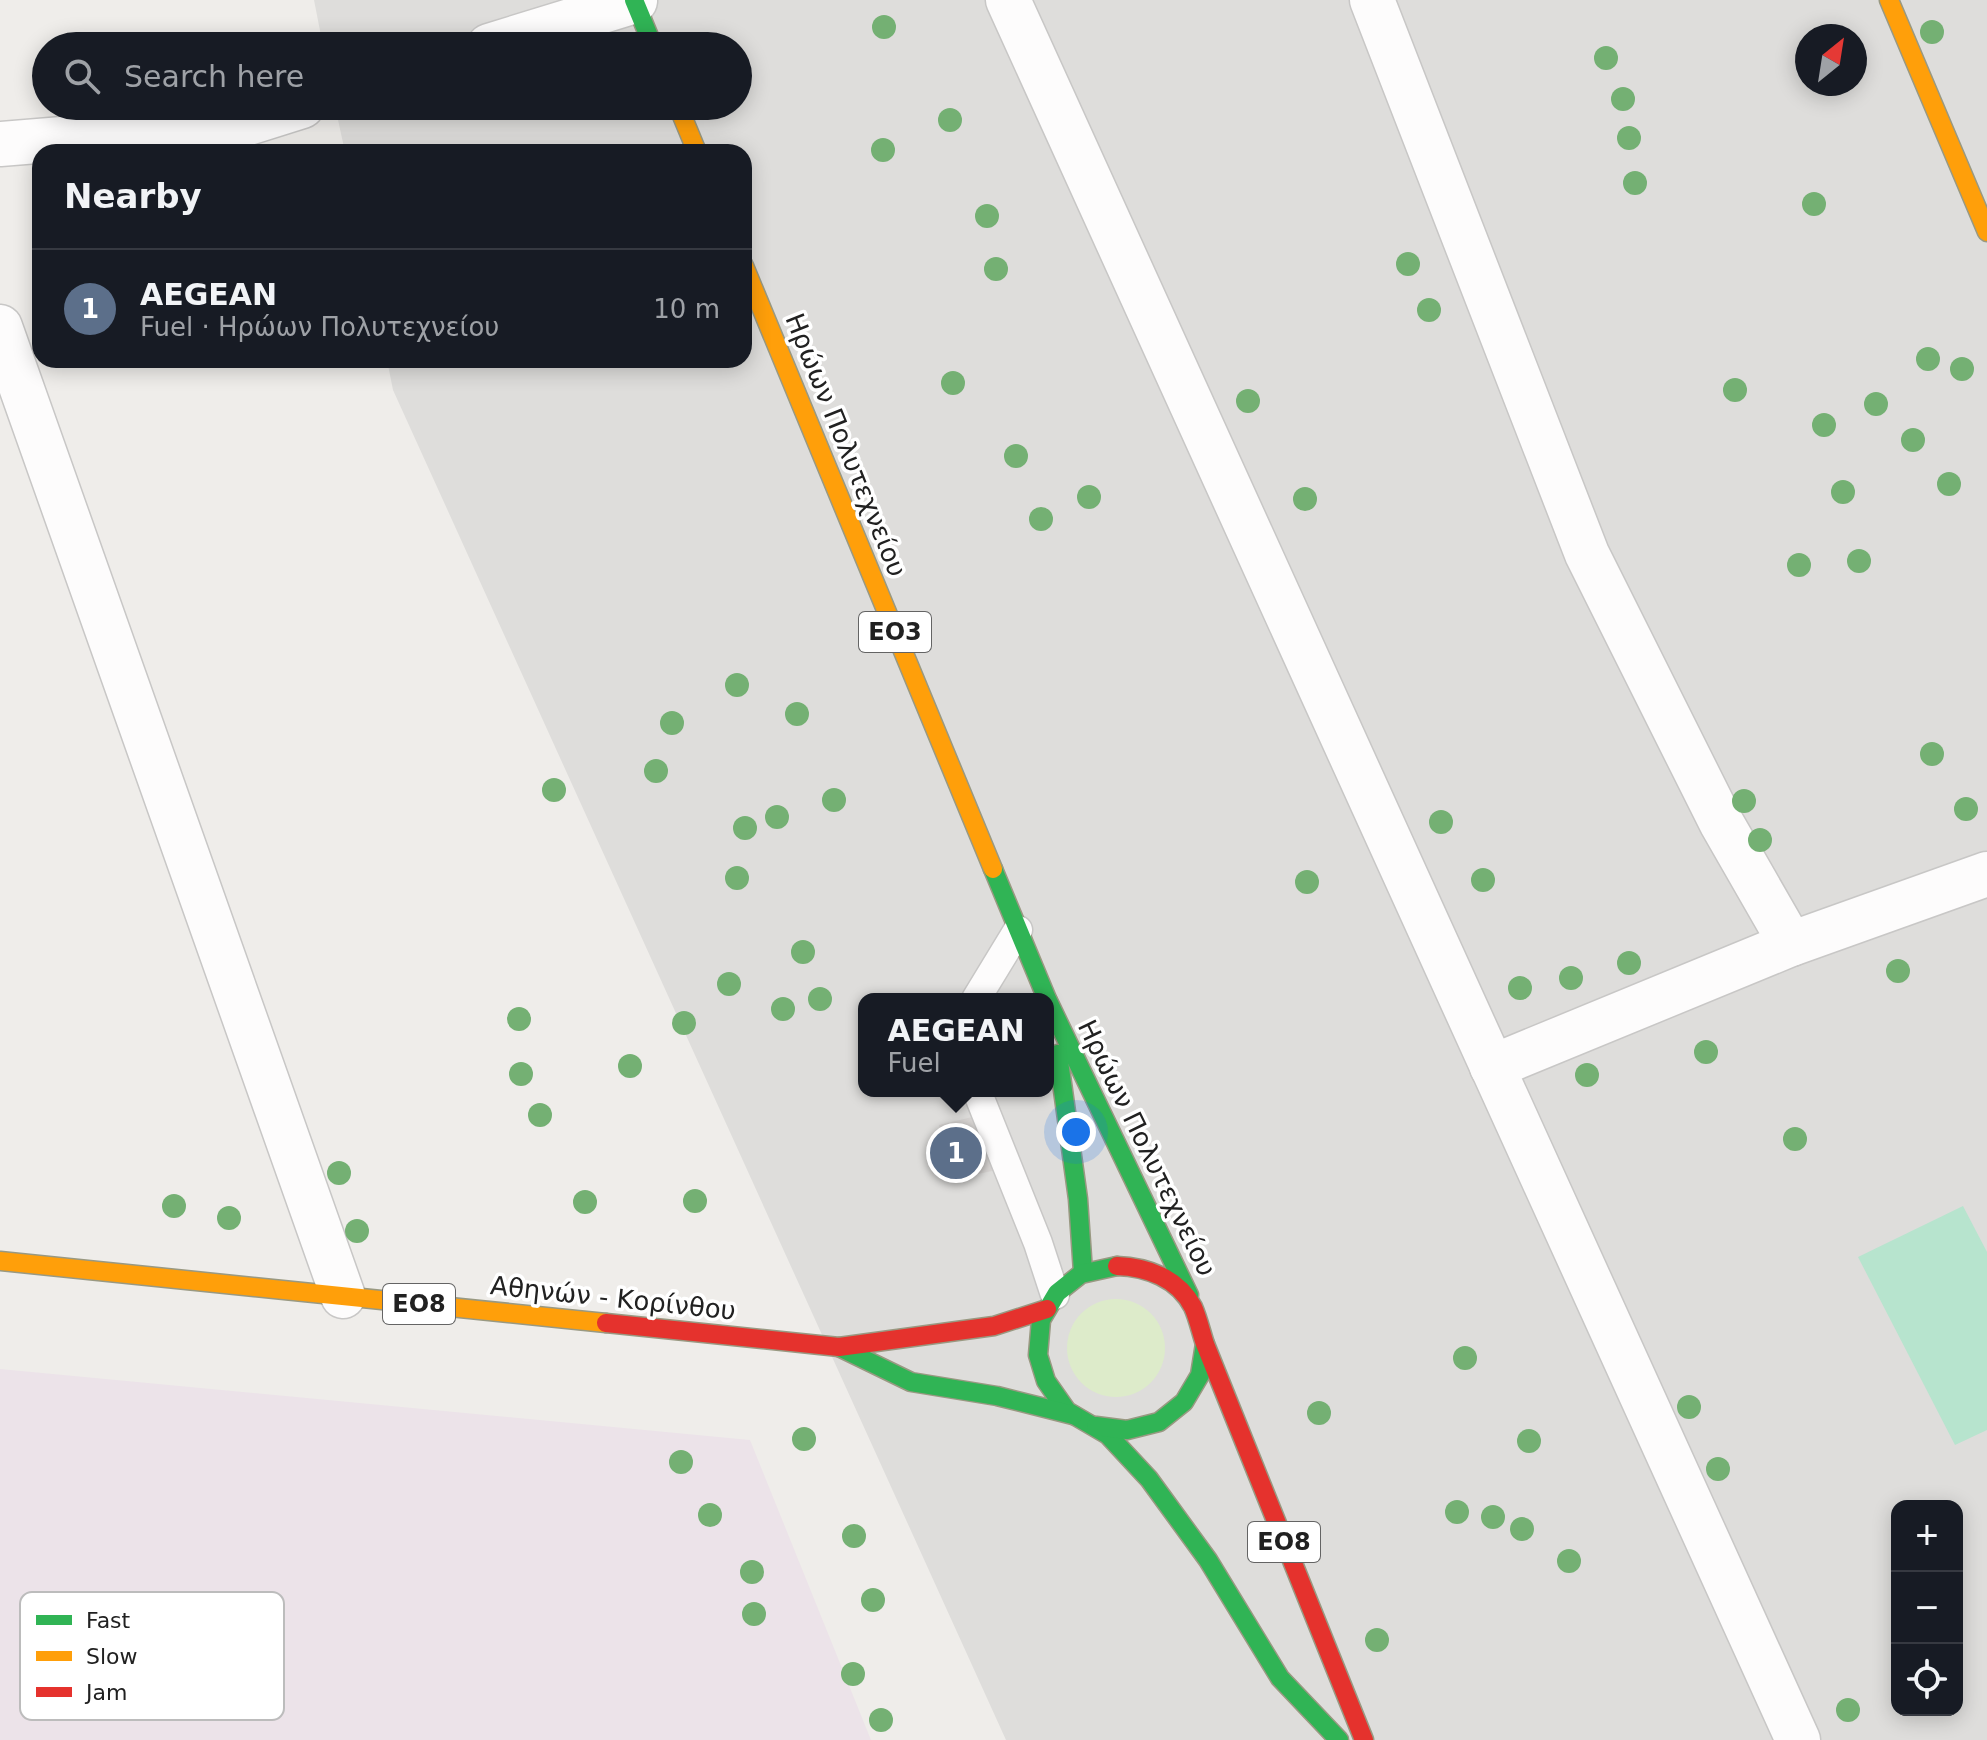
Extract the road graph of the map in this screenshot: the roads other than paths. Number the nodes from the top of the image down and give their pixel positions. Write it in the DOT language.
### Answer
graph roads {
  1 [pos="636,0"];
  2 [pos="1008,0"];
  3 [pos="1372,0"];
  4 [pos="1889,0"];
  5 [pos="534,32"];
  6 [pos="648,32"];
  7 [pos="258,120"];
  8 [pos="684,120"];
  9 [pos="0,144"];
  10 [pos="694,144"];
  11 [pos="1987,232"];
  12 [pos="752,285"];
  13 [pos="0,327"];
  14 [pos="1987,874"];
  15 [pos="1018,930"];
  16 [pos="1791,944"];
  17 [pos="980,993"];
  18 [pos="1044,993"];
  19 [pos="1054,1014"];
  20 [pos="1054,1036"];
  21 [pos="1492,1067"];
  22 [pos="979,1097"];
  23 [pos="0,1261"];
  24 [pos="1083,1272"];
  25 [pos="343,1296"];
  26 [pos="1051,1302"];
  27 [pos="1194,1307"];
  28 [pos="1205,1344"];
  29 [pos="839,1347"];
  30 [pos="1073,1415"];
  31 [pos="1096,1426"];
  32 [pos="1339,1740"];
  33 [pos="1364,1740"];
  34 [pos="1798,1740"];
  1 -- 5 [label="street"];
  1 -- 6 [label="main road"];
  2 -- 21 [label="street"];
  3 -- 16 [label="street"];
  4 -- 11 [label="main road"];
  7 -- 9 [label="street"];
  8 -- 10 [label="main road"];
  12 -- 15 [label="main road, Ηρώων Πολυτεχνείου / ΕΟ3"];
  13 -- 25 [label="street"];
  14 -- 16 [label="street"];
  15 -- 17 [label="lane"];
  15 -- 18 [label="main road, Ηρώων Πολυτεχνείου / ΕΟ3"];
  16 -- 21 [label="street"];
  19 -- 27 [label="main road, Ηρώων Πολυτεχνείου / ΕΟ3"];
  20 -- 24 [label="main road, Ηρώων Πολυτεχνείου / ΕΟ3"];
  21 -- 34 [label="street"];
  22 -- 26 [label="lane"];
  23 -- 25 [label="main road, Αθηνών - Κορίνθου / ΕΟ8"];
  24 -- 26 [label="main road, Ηρώων Πολυτεχνείου / ΕΟ8"];
  24 -- 27 [label="main road, Ηρώων Πολυτεχνείου / ΕΟ8"];
  25 -- 29 [label="main road, Αθηνών - Κορίνθου / ΕΟ8"];
  26 -- 29 [label="main road, Αθηνών - Κορίνθου / ΕΟ8"];
  26 -- 30 [label="main road, ΕΟ8"];
  27 -- 28 [label="main road, Ηρώων Πολυτεχνείου / ΕΟ8"];
  28 -- 31 [label="main road, ΕΟ8"];
  28 -- 33 [label="main road, Ηρώων Πολυτεχνείου / ΕΟ8"];
  29 -- 30 [label="main road, Αθηνών - Κορίνθου / ΕΟ8"];
  30 -- 31 [label="main road, ΕΟ8"];
  31 -- 32 [label="main road, ΕΟ8"];
}
